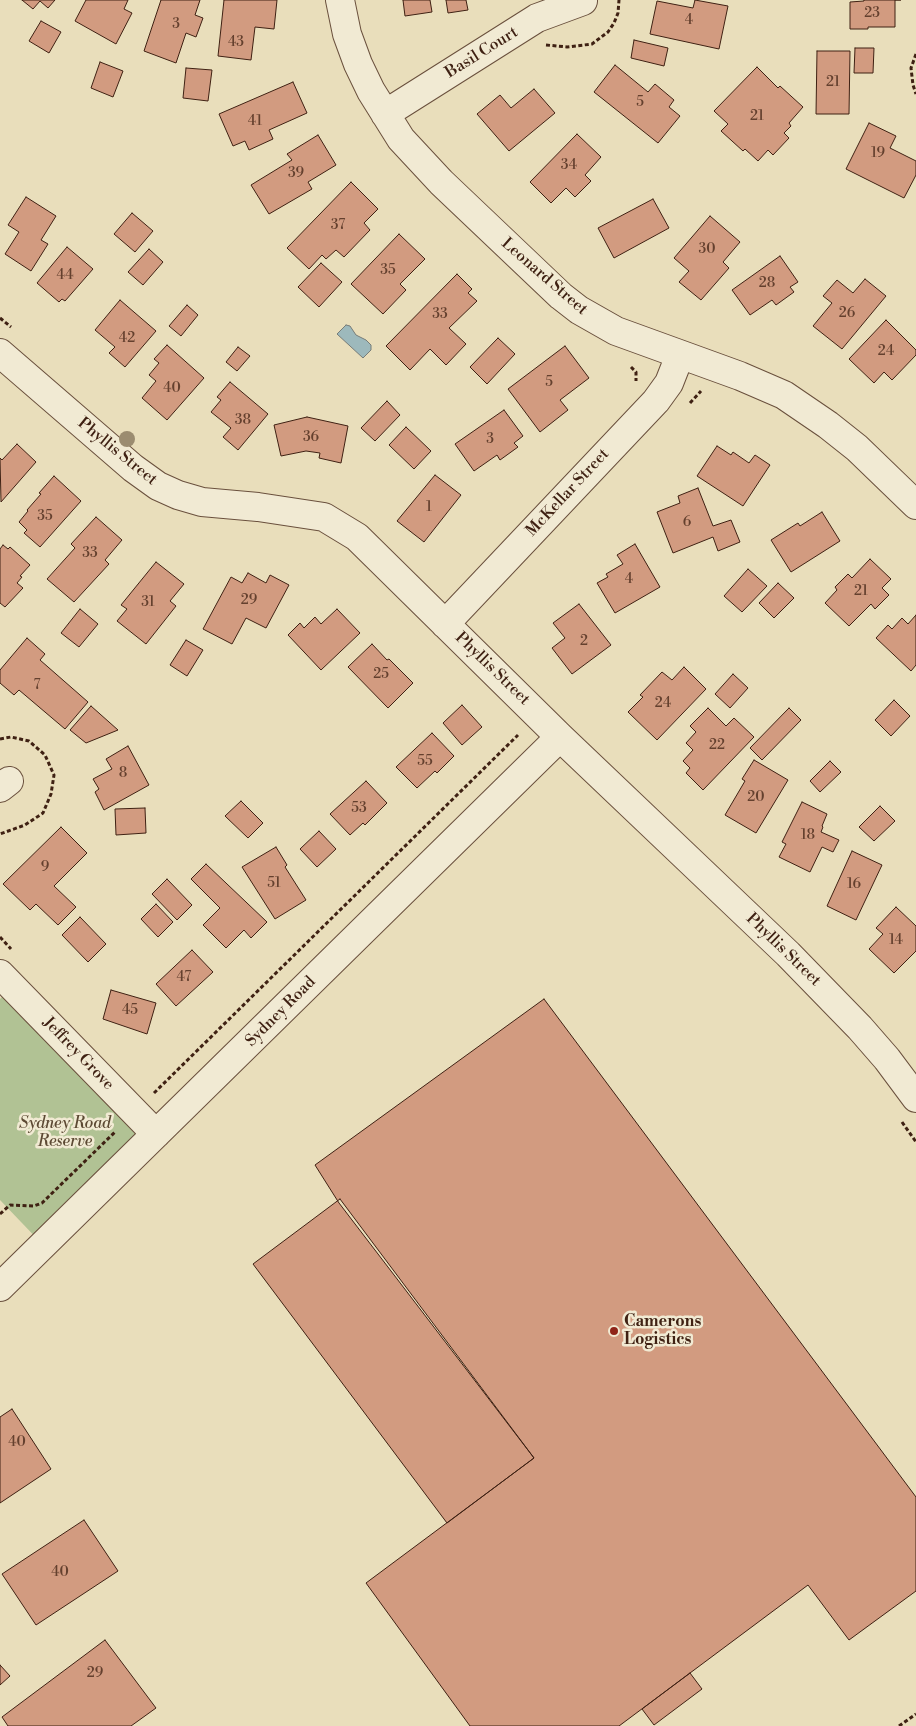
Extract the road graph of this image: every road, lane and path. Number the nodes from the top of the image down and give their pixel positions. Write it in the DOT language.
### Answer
graph roads {
  1 [pos="340,0"];
  2 [pos="619,0"];
  3 [pos="583,1"];
  4 [pos="537,47"];
  5 [pos="916,54"];
  6 [pos="916,94"];
  7 [pos="385,114"];
  8 [pos="0,318"];
  9 [pos="7,342"];
  10 [pos="680,355"];
  11 [pos="630,366"];
  12 [pos="635,386"];
  13 [pos="916,505"];
  14 [pos="445,624"];
  15 [pos="520,732"];
  16 [pos="560,737"];
  17 [pos="0,974"];
  18 [pos="154,1093"];
  19 [pos="916,1098"];
  20 [pos="116,1130"];
  21 [pos="156,1134"];
  22 [pos="0,1214"];
  23 [pos="0,1287"];
  24 [pos="916,1714"];
  25 [pos="899,1726"];
  1 -- 7 [label="street, Leonard Street"];
  2 -- 4 [label="path"];
  3 -- 7 [label="street, Basil Court"];
  5 -- 6 [label="path"];
  7 -- 10 [label="street, Leonard Street"];
  8 -- 9 [label="path"];
  9 -- 14 [label="street, Phyllis Street"];
  10 -- 13 [label="street, Leonard Street"];
  10 -- 14 [label="street, McKellar Street"];
  11 -- 12 [label="path"];
  14 -- 16 [label="street, Phyllis Street"];
  15 -- 18 [label="path"];
  16 -- 19 [label="street, Phyllis Street"];
  16 -- 21 [label="street, Sydney Road"];
  17 -- 21 [label="street, Jeffrey Grove"];
  20 -- 22 [label="path"];
  21 -- 23 [label="street, Sydney Road"];
  24 -- 25 [label="path"];
}
